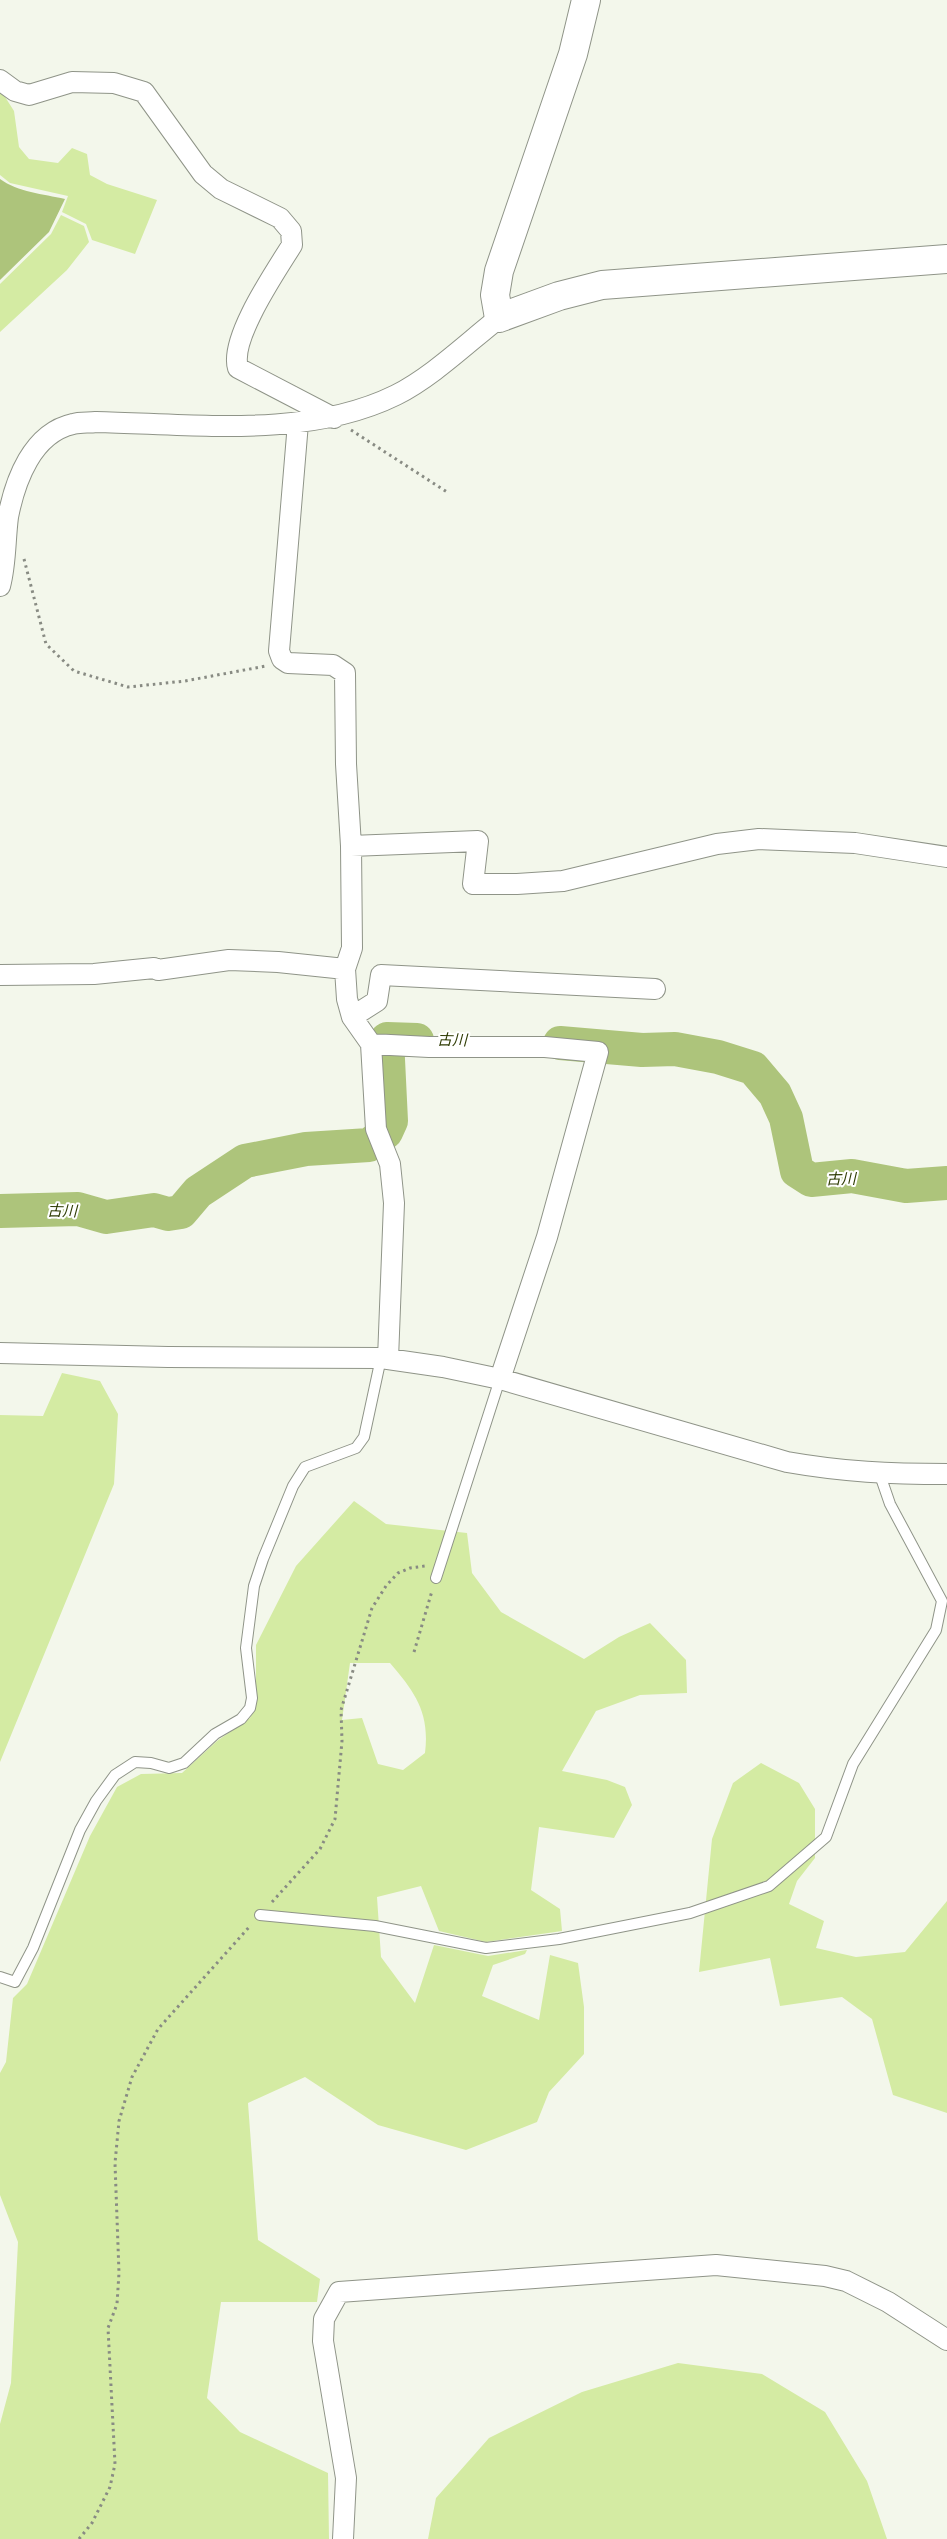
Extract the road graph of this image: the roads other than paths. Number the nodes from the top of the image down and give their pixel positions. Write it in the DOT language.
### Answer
graph roads {
  1 [pos="586,0"];
  2 [pos="0,80"];
  3 [pos="947,259"];
  4 [pos="499,318"];
  5 [pos="334,418"];
  6 [pos="298,423"];
  7 [pos="0,586"];
  8 [pos="351,846"];
  9 [pos="947,857"];
  10 [pos="345,969"];
  11 [pos="0,975"];
  12 [pos="655,989"];
  13 [pos="352,1017"];
  14 [pos="382,1045"];
  15 [pos="0,1353"];
  16 [pos="384,1359"];
  17 [pos="500,1379"];
  18 [pos="880,1474"];
  19 [pos="947,1474"];
  20 [pos="438,1574"];
  21 [pos="260,1915"];
  22 [pos="0,1977"];
  23 [pos="947,2340"];
  24 [pos="343,2539"];
  1 -- 4 [label="street"];
  2 -- 5 [label="street"];
  3 -- 4 [label="street"];
  4 -- 5 [label="street"];
  5 -- 6 [label="street"];
  6 -- 7 [label="street"];
  6 -- 8 [label="street"];
  8 -- 9 [label="street"];
  8 -- 10 [label="street"];
  10 -- 11 [label="street"];
  10 -- 13 [label="street"];
  12 -- 13 [label="street"];
  13 -- 14 [label="street"];
  14 -- 16 [label="street"];
  14 -- 17 [label="street"];
  15 -- 16 [label="street"];
  16 -- 17 [label="street"];
  16 -- 22 [label="lane"];
  17 -- 18 [label="street"];
  17 -- 20 [label="lane"];
  18 -- 19 [label="street"];
  18 -- 21 [label="lane"];
  23 -- 24 [label="street"];
}
